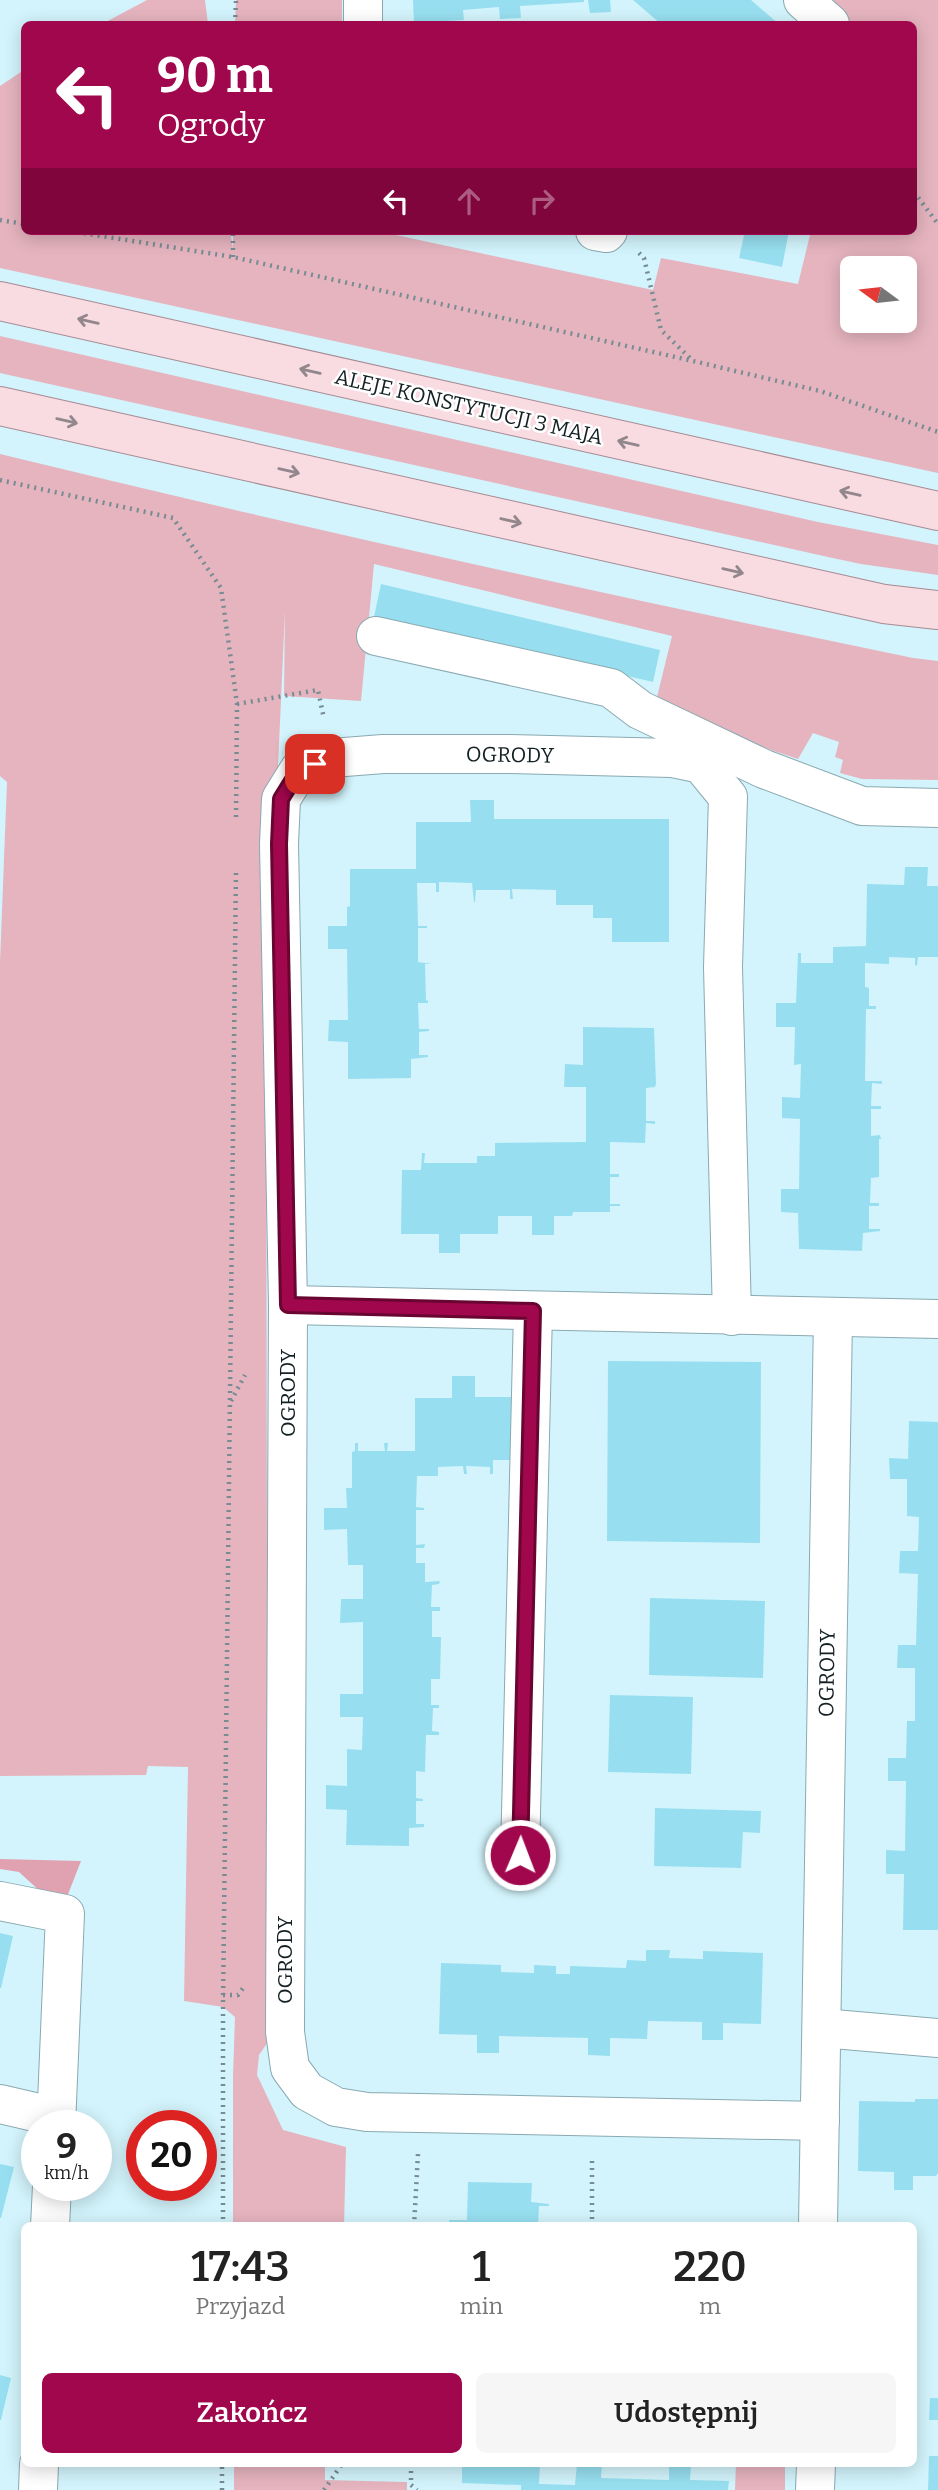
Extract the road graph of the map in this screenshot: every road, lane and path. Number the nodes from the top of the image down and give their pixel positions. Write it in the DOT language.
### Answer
graph roads {
  1 [pos="236,0"];
  2 [pos="363,0"];
  3 [pos="803,0"];
  4 [pos="236,21"];
  5 [pos="363,21"];
  6 [pos="828,21"];
  7 [pos="917,196"];
  8 [pos="0,220"];
  9 [pos="21,224"];
  10 [pos="938,225"];
  11 [pos="95,235"];
  12 [pos="233,235"];
  13 [pos="621,240"];
  14 [pos="233,257"];
  15 [pos="0,301"];
  16 [pos="692,361"];
  17 [pos="0,406"];
  18 [pos="938,432"];
  19 [pos="0,480"];
  20 [pos="938,511"];
  21 [pos="938,610"];
  22 [pos="376,636"];
  23 [pos="237,704"];
  24 [pos="331,758"];
  25 [pos="938,808"];
  26 [pos="236,829"];
  27 [pos="236,857"];
  28 [pos="288,1305"];
  29 [pos="533,1311"];
  30 [pos="732,1316"];
  31 [pos="833,1317"];
  32 [pos="938,1319"];
  33 [pos="520,1855"];
  34 [pos="0,1901"];
  35 [pos="821,2028"];
  36 [pos="938,2038"];
  37 [pos="0,2105"];
  38 [pos="57,2110"];
  39 [pos="21,2111"];
  40 [pos="820,2121"];
  41 [pos="424,2146"];
  42 [pos="592,2151"];
  43 [pos="51,2201"];
  44 [pos="50,2222"];
  45 [pos="223,2222"];
  46 [pos="414,2222"];
  47 [pos="592,2222"];
  48 [pos="818,2222"];
  49 [pos="39,2467"];
  50 [pos="222,2467"];
  51 [pos="340,2467"];
  52 [pos="411,2467"];
  53 [pos="816,2467"];
  54 [pos="38,2490"];
  55 [pos="222,2490"];
  56 [pos="324,2490"];
  57 [pos="417,2490"];
  58 [pos="816,2490"];
  1 -- 4 [label="path"];
  2 -- 5 [label="street"];
  3 -- 6 [label="street"];
  7 -- 10 [label="path"];
  8 -- 9 [label="path"];
  11 -- 14 [label="path"];
  12 -- 14 [label="path"];
  13 -- 16 [label="path"];
  14 -- 16 [label="path"];
  20 -- 15 [label="main road, ALEJE KONSTYTUCJI 3 MAJA, one-way"];
  16 -- 18 [label="path"];
  17 -- 21 [label="main road, one-way"];
  19 -- 23 [label="path"];
  22 -- 25 [label="street"];
  23 -- 24 [label="path"];
  23 -- 26 [label="path"];
  24 -- 28 [label="street, OGRODY"];
  24 -- 30 [label="street, OGRODY"];
  27 -- 45 [label="path"];
  28 -- 29 [label="street"];
  28 -- 40 [label="street, OGRODY"];
  29 -- 30 [label="street"];
  29 -- 33 [label="street"];
  30 -- 31 [label="street"];
  31 -- 32 [label="street"];
  31 -- 35 [label="street, OGRODY"];
  34 -- 38 [label="street"];
  35 -- 36 [label="street"];
  35 -- 40 [label="street, OGRODY"];
  37 -- 39 [label="street"];
  40 -- 48 [label="street, OGRODY"];
  41 -- 46 [label="path"];
  42 -- 47 [label="path"];
  43 -- 44 [label="street"];
  49 -- 54 [label="street"];
  50 -- 55 [label="path"];
  51 -- 56 [label="path"];
  52 -- 57 [label="path"];
  53 -- 58 [label="street"];
}
